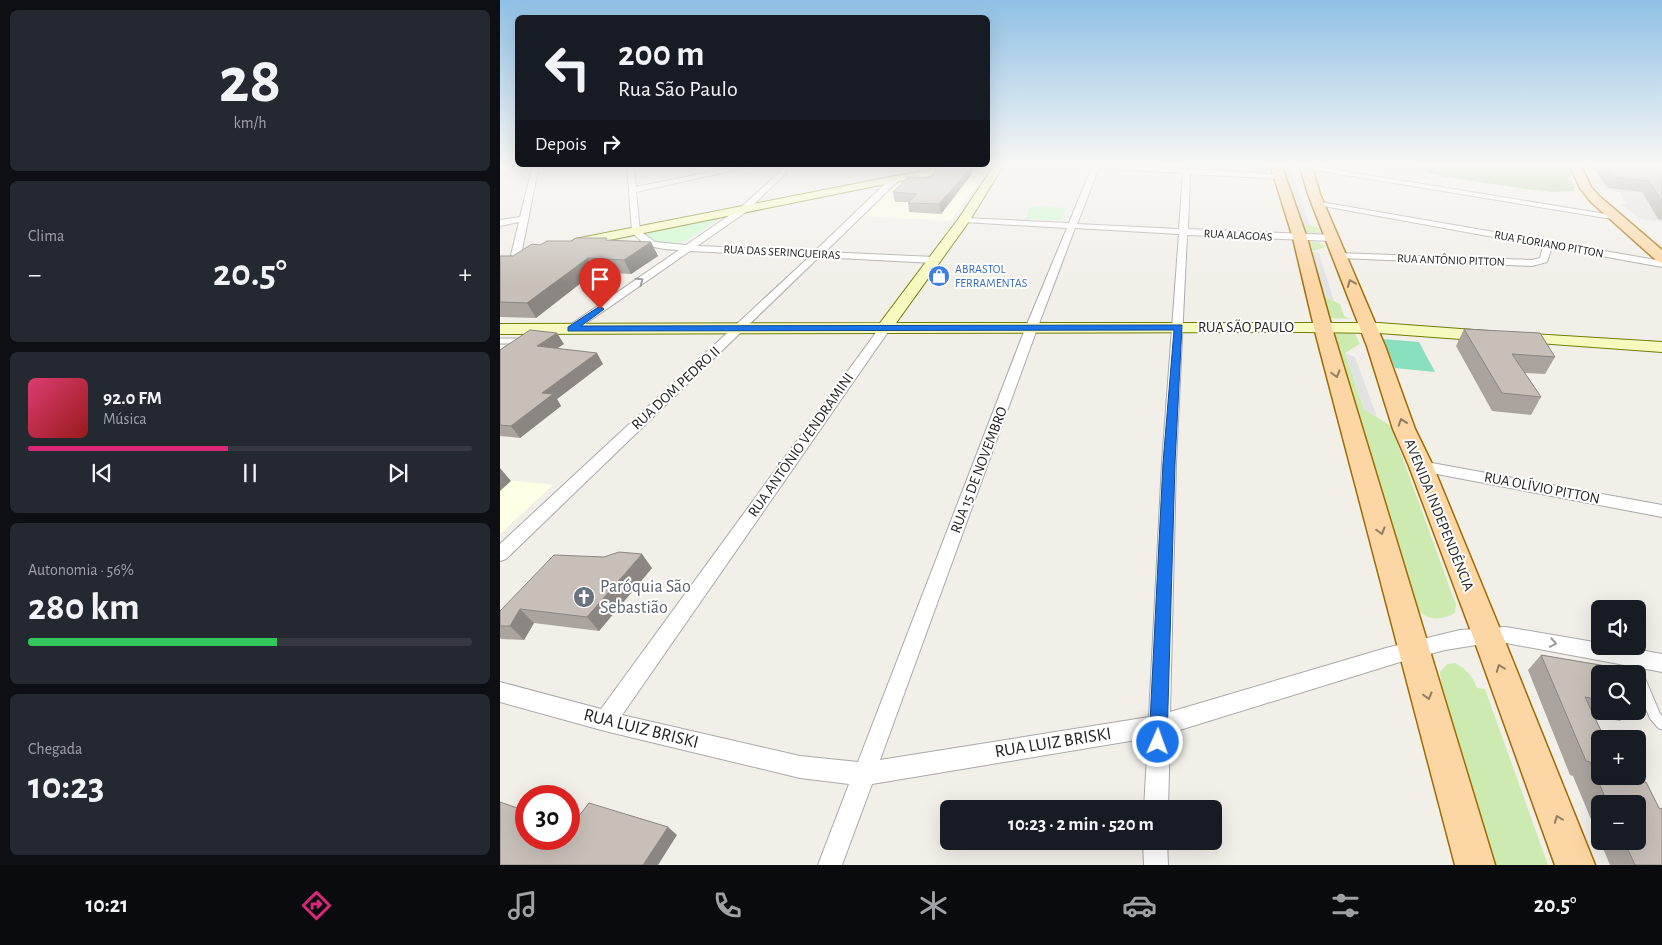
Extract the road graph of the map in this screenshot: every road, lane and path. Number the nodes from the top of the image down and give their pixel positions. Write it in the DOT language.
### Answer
graph roads {
  1 [pos="527,204"];
  2 [pos="635,204"];
  3 [pos="749,204"];
  4 [pos="770,204"];
  5 [pos="870,204"];
  6 [pos="974,204"];
  7 [pos="1081,204"];
  8 [pos="1184,204"];
  9 [pos="1288,204"];
  10 [pos="1319,204"];
  11 [pos="1326,204"];
  12 [pos="1536,204"];
  13 [pos="1603,204"];
  14 [pos="743,210"];
  15 [pos="1618,218"];
  16 [pos="523,219"];
  17 [pos="964,220"];
  18 [pos="500,223"];
  19 [pos="1072,226"];
  20 [pos="636,231"];
  21 [pos="1182,232"];
  22 [pos="1300,238"];
  23 [pos="1332,238"];
  24 [pos="1548,243"];
  25 [pos="560,246"];
  26 [pos="686,248"];
  27 [pos="533,252"];
  28 [pos="816,254"];
  29 [pos="1340,255"];
  30 [pos="512,256"];
  31 [pos="1662,258"];
  32 [pos="934,260"];
  33 [pos="1662,264"];
  34 [pos="1178,327"];
  35 [pos="739,328"];
  36 [pos="1323,328"];
  37 [pos="1370,328"];
  38 [pos="500,329"];
  39 [pos="571,329"];
  40 [pos="884,329"];
  41 [pos="1031,329"];
  42 [pos="500,341"];
  43 [pos="520,341"];
  44 [pos="1662,347"];
  45 [pos="1421,466"];
  46 [pos="1662,511"];
  47 [pos="500,554"];
  48 [pos="1488,634"];
  49 [pos="1416,648"];
  50 [pos="1662,663"];
  51 [pos="1619,665"];
  52 [pos="1646,666"];
  53 [pos="500,692"];
  54 [pos="1646,696"];
  55 [pos="605,721"];
  56 [pos="1662,724"];
  57 [pos="1159,726"];
  58 [pos="864,774"];
  59 [pos="1156,800"];
  60 [pos="1155,850"];
  61 [pos="830,865"];
  62 [pos="1156,865"];
  63 [pos="1475,865"];
  64 [pos="1575,865"];
  1 -- 16 [label="street"];
  2 -- 20 [label="street"];
  3 -- 14 [label="street"];
  4 -- 14 [label="street"];
  5 -- 28 [label="street, RUA DOM PEDRO II"];
  6 -- 17 [label="street, RUA ANTÔNIO VENDRAMINI"];
  7 -- 19 [label="street, RUA 15 DE NOVEMBRO"];
  8 -- 21 [label="street"];
  9 -- 22 [label="main road"];
  10 -- 23 [label="main road, AVENIDA INDEPENDÊNCIA"];
  11 -- 24 [label="street, RUA FLORIANO PITTON"];
  12 -- 15 [label="street"];
  13 -- 15 [label="main road"];
  14 -- 20 [label="street"];
  14 -- 26 [label="street"];
  15 -- 31 [label="main road"];
  16 -- 18 [label="street"];
  16 -- 30 [label="street"];
  17 -- 19 [label="street, RUA ALAGOAS"];
  17 -- 32 [label="street, RUA ANTÔNIO VENDRAMINI"];
  19 -- 21 [label="street, RUA ALAGOAS"];
  19 -- 41 [label="street, RUA 15 DE NOVEMBRO"];
  20 -- 25 [label="street"];
  20 -- 26 [label="street, RUA DAS SERINGUEIRAS"];
  21 -- 22 [label="street, RUA ALAGOAS"];
  21 -- 34 [label="street"];
  22 -- 23 [label="street, RUA ALAGOAS"];
  22 -- 36 [label="main road"];
  23 -- 29 [label="main road, AVENIDA INDEPENDÊNCIA"];
  24 -- 29 [label="street, RUA ANTÔNIO PITTON"];
  24 -- 33 [label="street, RUA FLORIANO PITTON"];
  26 -- 28 [label="street, RUA DAS SERINGUEIRAS"];
  39 -- 26 [label="street, one-way"];
  27 -- 30 [label="street"];
  28 -- 32 [label="street, RUA DAS SERINGUEIRAS"];
  28 -- 35 [label="street, RUA DOM PEDRO II"];
  37 -- 29 [label="main road, AVENIDA INDEPENDÊNCIA, one-way"];
  32 -- 40 [label="street, RUA ANTÔNIO VENDRAMINI"];
  34 -- 36 [label="street, RUA SÃO PAULO"];
  34 -- 41 [label="street, RUA SÃO PAULO"];
  34 -- 57 [label="street"];
  35 -- 39 [label="street, RUA SÃO PAULO"];
  35 -- 40 [label="street, RUA SÃO PAULO"];
  35 -- 47 [label="street, RUA DOM PEDRO II"];
  36 -- 37 [label="street, RUA SÃO PAULO"];
  36 -- 49 [label="main road, one-way"];
  37 -- 44 [label="street, RUA SÃO PAULO"];
  45 -- 37 [label="main road, AVENIDA INDEPENDÊNCIA, one-way"];
  38 -- 39 [label="street, RUA SÃO PAULO"];
  40 -- 41 [label="street, RUA SÃO PAULO"];
  40 -- 55 [label="street, RUA ANTÔNIO VENDRAMINI"];
  41 -- 58 [label="street, RUA 15 DE NOVEMBRO"];
  42 -- 43 [label="lane"];
  45 -- 46 [label="street, RUA OLÍVIO PITTON"];
  45 -- 48 [label="main road, AVENIDA INDEPENDÊNCIA"];
  48 -- 49 [label="street, RUA LUIZ BRISKI"];
  48 -- 51 [label="street, RUA LUIZ BRISKI, one-way"];
  64 -- 48 [label="main road, AVENIDA INDEPENDÊNCIA, one-way"];
  49 -- 57 [label="street, RUA LUIZ BRISKI"];
  49 -- 63 [label="main road, one-way"];
  50 -- 52 [label="street, RUA LUIZ BRISKI"];
  53 -- 55 [label="street, RUA LUIZ BRISKI"];
  54 -- 56 [label="lane"];
  55 -- 58 [label="street, RUA LUIZ BRISKI"];
  57 -- 58 [label="street, RUA LUIZ BRISKI"];
  57 -- 59 [label="street"];
  58 -- 61 [label="street"];
  60 -- 62 [label="street"];
}
